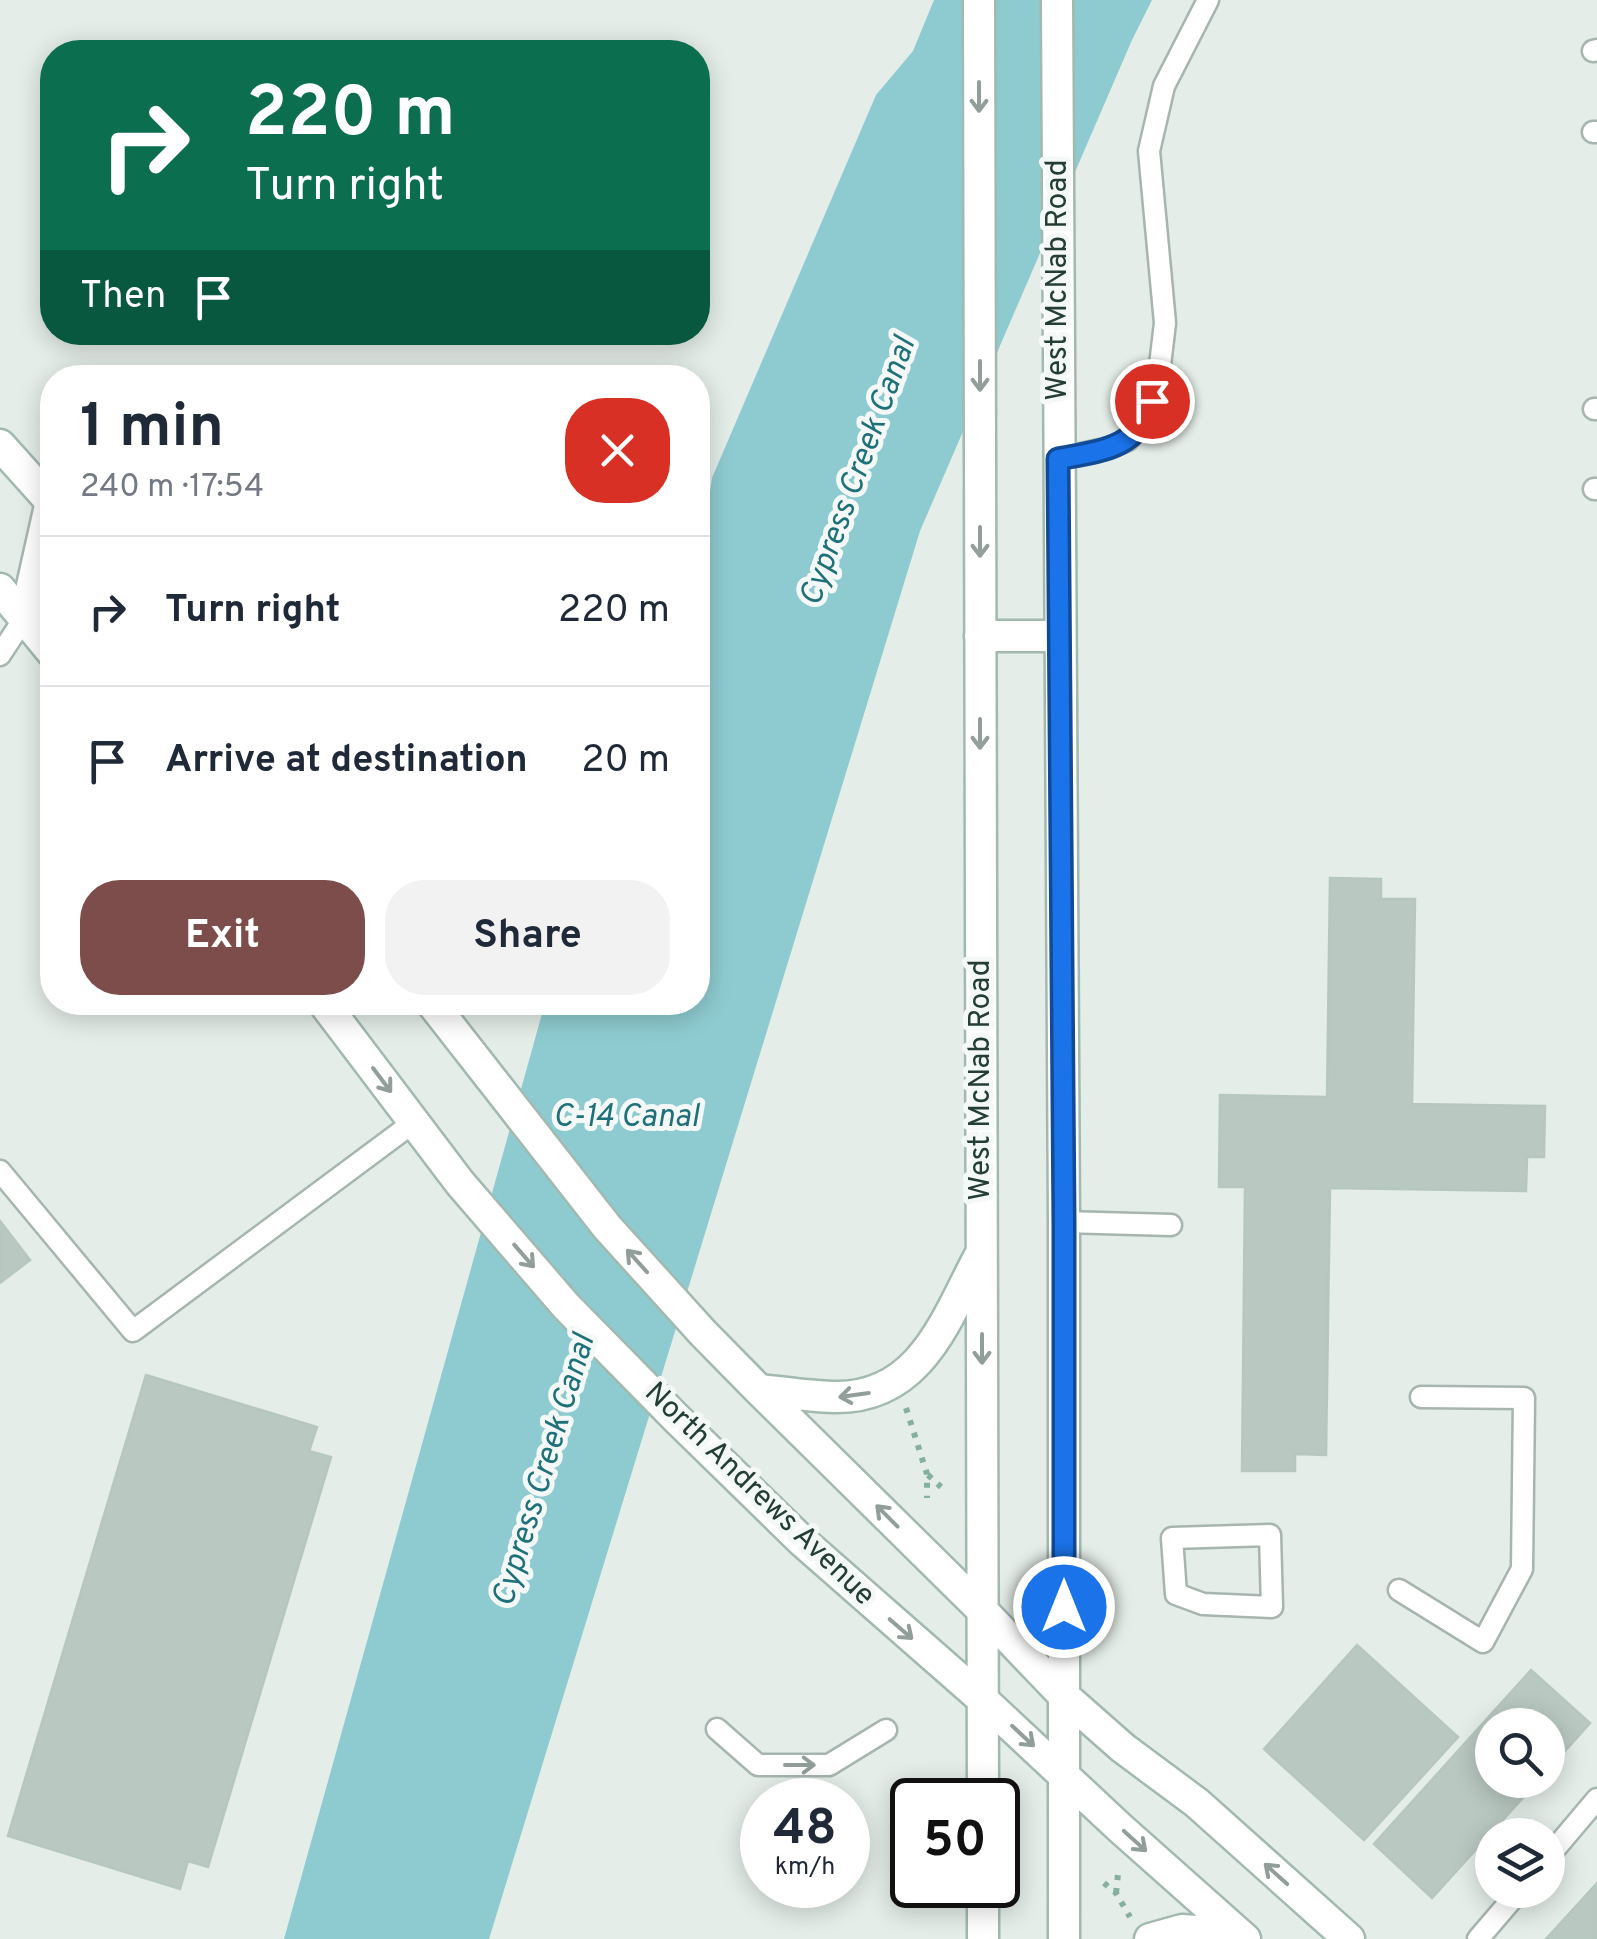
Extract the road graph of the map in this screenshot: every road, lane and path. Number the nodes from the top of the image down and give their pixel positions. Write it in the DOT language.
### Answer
graph roads {
  1 [pos="979,0"];
  2 [pos="1057,0"];
  3 [pos="1208,0"];
  4 [pos="0,444"];
  5 [pos="1058,459"];
  6 [pos="40,487"];
  7 [pos="40,537"];
  8 [pos="0,589"];
  9 [pos="12,624"];
  10 [pos="980,636"];
  11 [pos="1060,636"];
  12 [pos="40,644"];
  13 [pos="0,656"];
  14 [pos="333,1015"];
  15 [pos="441,1015"];
  16 [pos="414,1122"];
  17 [pos="0,1172"];
  18 [pos="1064,1222"];
  19 [pos="1171,1225"];
  20 [pos="982,1252"];
  21 [pos="759,1390"];
  22 [pos="1421,1396"];
  23 [pos="904,1402"];
  24 [pos="927,1474"];
  25 [pos="941,1487"];
  26 [pos="927,1498"];
  27 [pos="1172,1538"];
  28 [pos="1399,1590"];
  29 [pos="982,1609"];
  30 [pos="1064,1696"];
  31 [pos="982,1698"];
  32 [pos="717,1729"];
  33 [pos="886,1730"];
  34 [pos="1064,1775"];
  35 [pos="983,1778"];
  36 [pos="1597,1799"];
  37 [pos="1565,1838"];
  38 [pos="1118,1874"];
  39 [pos="1104,1883"];
  40 [pos="1116,1894"];
  41 [pos="983,1908"];
  42 [pos="1505,1908"];
  43 [pos="1140,1928"];
  44 [pos="1242,1936"];
  45 [pos="983,1939"];
  46 [pos="1064,1939"];
  47 [pos="1349,1939"];
  48 [pos="1478,1939"];
  1 -- 10 [label="main road, West McNab Road, one-way"];
  2 -- 5 [label="main road, West McNab Road"];
  3 -- 5 [label="lane"];
  4 -- 6 [label="main road"];
  5 -- 11 [label="main road, West McNab Road"];
  7 -- 9 [label="main road"];
  8 -- 9 [label="main road"];
  9 -- 12 [label="main road"];
  9 -- 13 [label="lane"];
  10 -- 11 [label="main road"];
  10 -- 20 [label="main road, West McNab Road, one-way"];
  11 -- 18 [label="main road, West McNab Road"];
  14 -- 16 [label="main road, North Andrews Avenue, one-way"];
  21 -- 15 [label="main road, one-way"];
  16 -- 17 [label="lane"];
  16 -- 31 [label="main road, North Andrews Avenue, one-way"];
  18 -- 19 [label="lane"];
  18 -- 30 [label="main road, West McNab Road"];
  20 -- 21 [label="main road, one-way"];
  20 -- 29 [label="main road, West McNab Road, one-way"];
  29 -- 21 [label="main road, one-way"];
  22 -- 28 [label="lane"];
  23 -- 24 [label="path"];
  24 -- 25 [label="path"];
  24 -- 26 [label="path"];
  27 -- 27 [label="lane"];
  29 -- 30 [label="main road"];
  29 -- 31 [label="main road, West McNab Road"];
  30 -- 34 [label="main road, West McNab Road"];
  47 -- 30 [label="main road, one-way"];
  31 -- 34 [label="main road, North Andrews Avenue, one-way"];
  31 -- 35 [label="main road, West McNab Road"];
  32 -- 33 [label="lane, one-way"];
  34 -- 44 [label="main road, North Andrews Avenue, one-way"];
  34 -- 46 [label="main road, West McNab Road"];
  36 -- 37 [label="lane"];
  38 -- 40 [label="path"];
  39 -- 40 [label="path"];
  40 -- 43 [label="path"];
  41 -- 45 [label="main road"];
  42 -- 48 [label="lane"];
  43 -- 44 [label="main road"];
}
